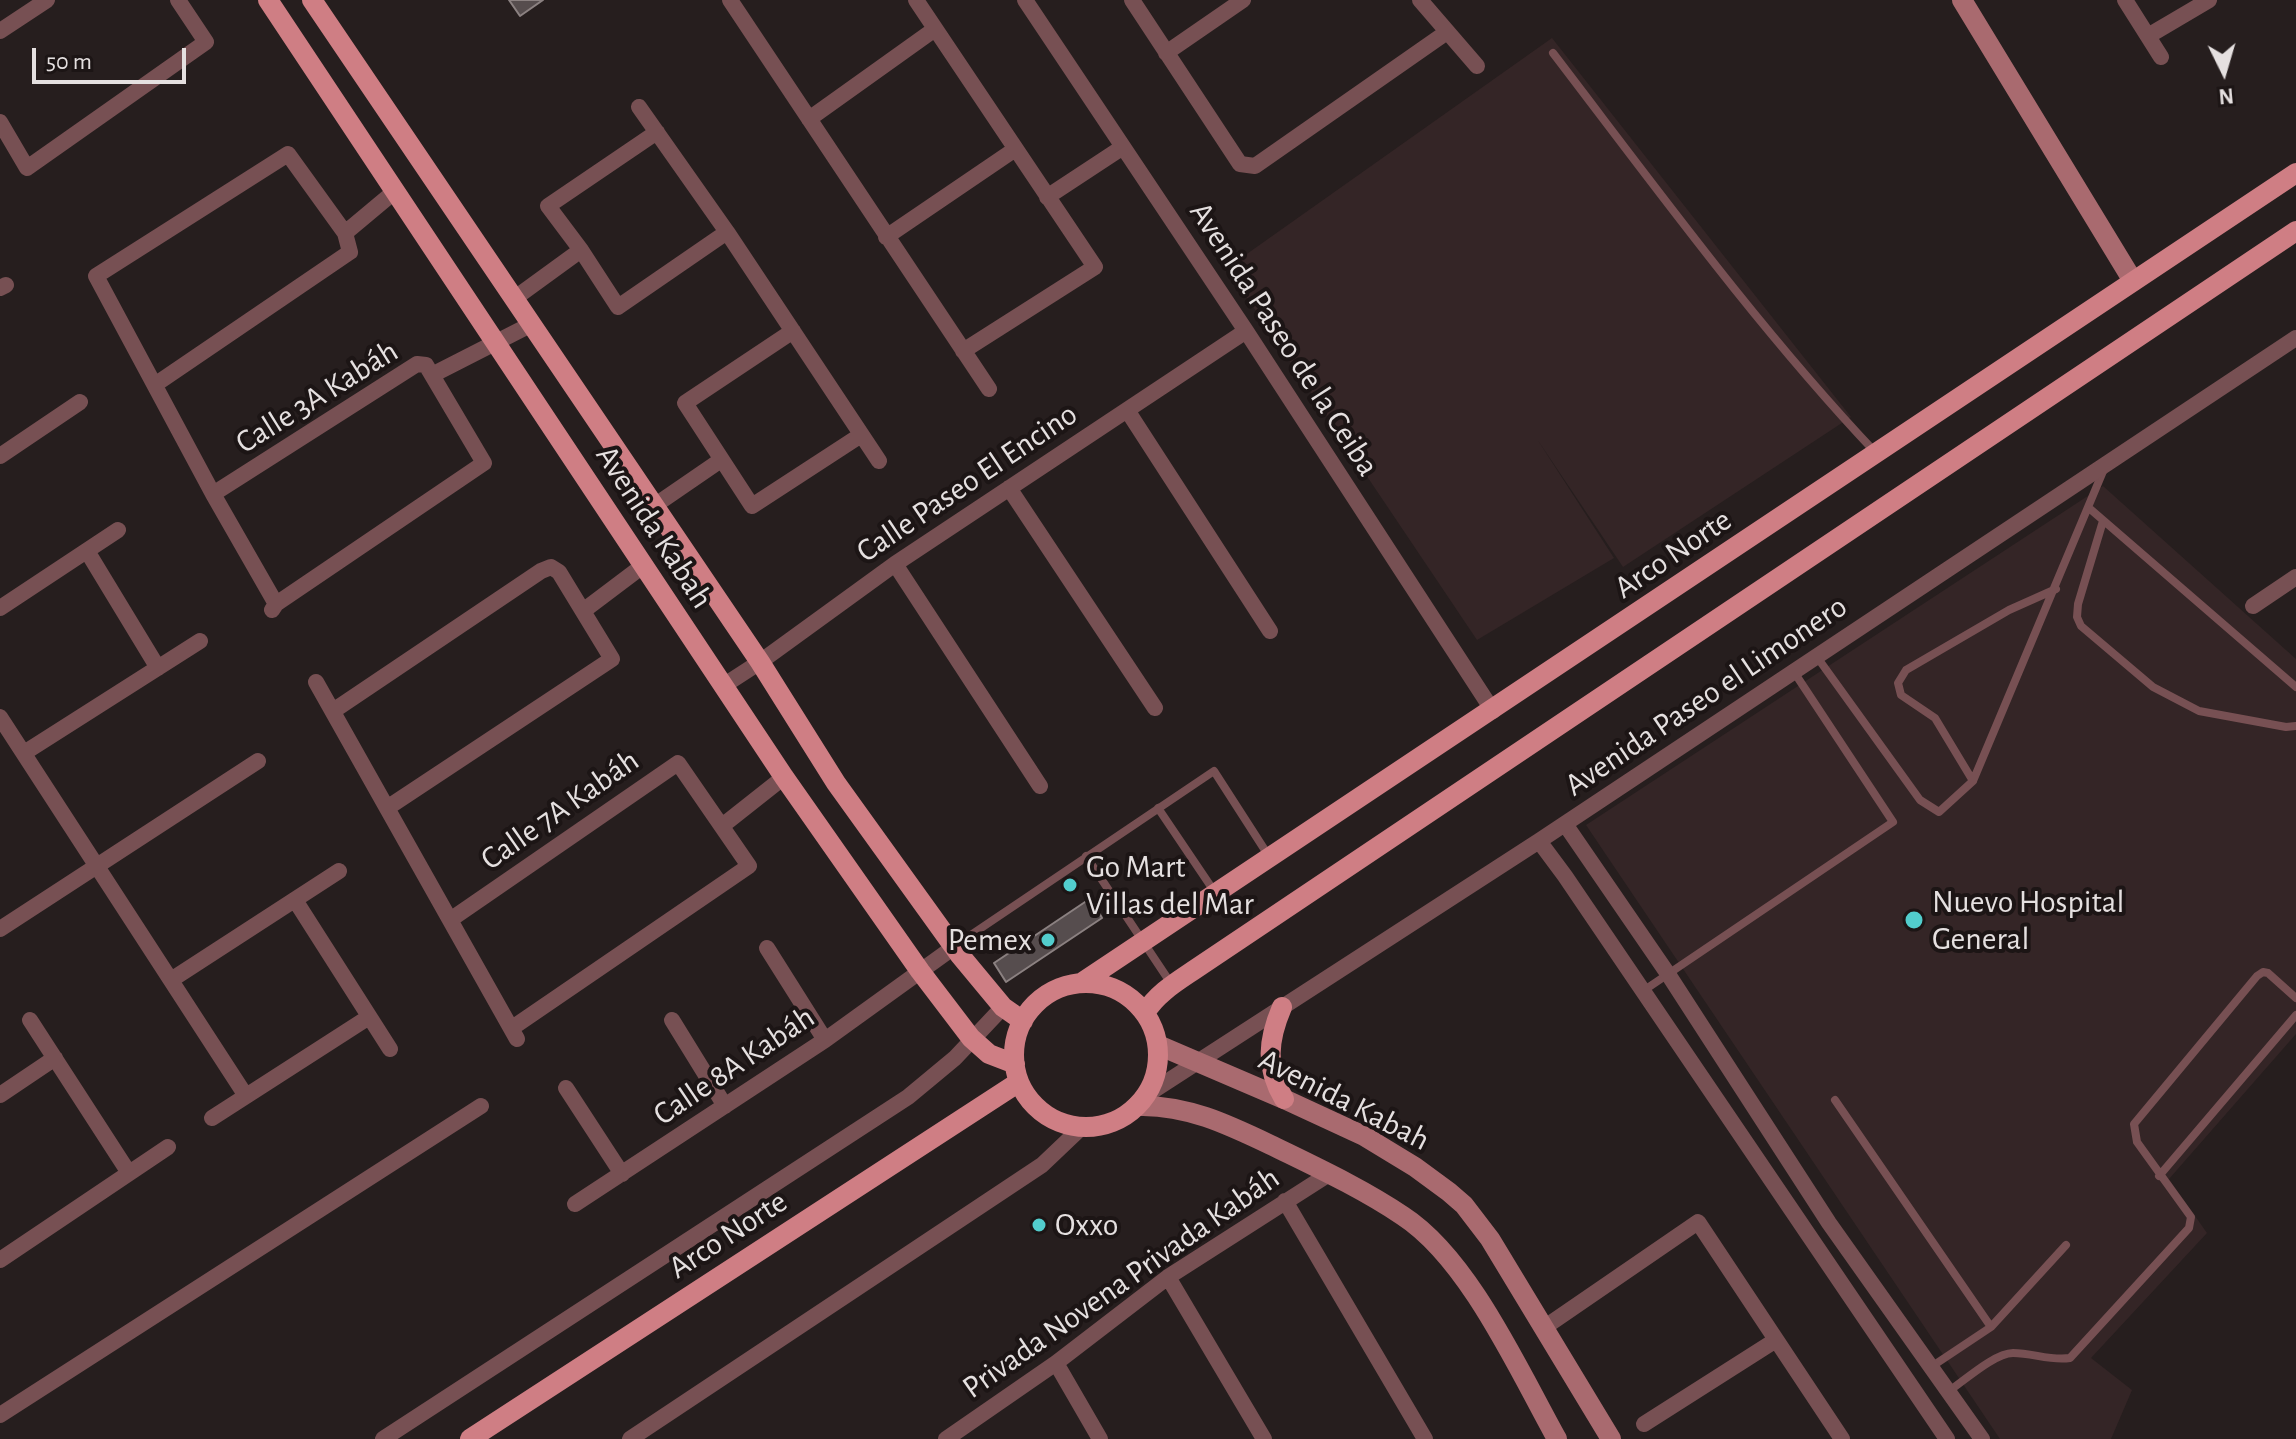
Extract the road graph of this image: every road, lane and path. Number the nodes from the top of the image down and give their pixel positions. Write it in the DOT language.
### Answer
graph roads {
  1 [pos="47,0"];
  2 [pos="178,0"];
  3 [pos="268,0"];
  4 [pos="312,0"];
  5 [pos="916,0"];
  6 [pos="1025,0"];
  7 [pos="1132,0"];
  8 [pos="1243,0"];
  9 [pos="1420,0"];
  10 [pos="1962,0"];
  11 [pos="2125,0"];
  12 [pos="2209,0"];
  13 [pos="733,1"];
  14 [pos="935,29"];
  15 [pos="0,31"];
  16 [pos="1447,32"];
  17 [pos="2148,36"];
  18 [pos="1166,53"];
  19 [pos="1553,53"];
  20 [pos="2161,57"];
  21 [pos="1477,66"];
  22 [pos="639,107"];
  23 [pos="809,119"];
  24 [pos="0,122"];
  25 [pos="657,132"];
  26 [pos="1123,147"];
  27 [pos="1014,150"];
  28 [pos="2296,173"];
  29 [pos="394,192"];
  30 [pos="1047,197"];
  31 [pos="2296,231"];
  32 [pos="727,232"];
  33 [pos="345,233"];
  34 [pos="886,237"];
  35 [pos="581,250"];
  36 [pos="2133,281"];
  37 [pos="515,298"];
  38 [pos="530,325"];
  39 [pos="793,331"];
  40 [pos="1246,331"];
  41 [pos="2296,338"];
  42 [pos="497,344"];
  43 [pos="963,351"];
  44 [pos="432,375"];
  45 [pos="156,384"];
  46 [pos="989,389"];
  47 [pos="80,402"];
  48 [pos="1127,410"];
  49 [pos="861,435"];
  50 [pos="1876,454"];
  51 [pos="0,456"];
  52 [pos="721,460"];
  53 [pos="879,461"];
  54 [pos="2106,465"];
  55 [pos="1009,488"];
  56 [pos="213,494"];
  57 [pos="654,506"];
  58 [pos="2089,508"];
  59 [pos="2103,521"];
  60 [pos="118,530"];
  61 [pos="87,551"];
  62 [pos="895,564"];
  63 [pos="644,565"];
  64 [pos="2296,577"];
  65 [pos="2056,589"];
  66 [pos="2253,606"];
  67 [pos="0,608"];
  68 [pos="583,611"];
  69 [pos="1270,631"];
  70 [pos="200,641"];
  71 [pos="1817,657"];
  72 [pos="760,662"];
  73 [pos="158,668"];
  74 [pos="1794,672"];
  75 [pos="316,682"];
  76 [pos="723,686"];
  77 [pos="2296,687"];
  78 [pos="1155,708"];
  79 [pos="333,711"];
  80 [pos="1493,711"];
  81 [pos="0,717"];
  82 [pos="2296,726"];
  83 [pos="24,753"];
  84 [pos="258,761"];
  85 [pos="784,777"];
  86 [pos="1973,781"];
  87 [pos="1040,786"];
  88 [pos="387,808"];
  89 [pos="1158,808"];
  90 [pos="1565,824"];
  91 [pos="722,826"];
  92 [pos="1539,841"];
  93 [pos="1086,856"];
  94 [pos="1271,859"];
  95 [pos="98,865"];
  96 [pos="339,871"];
  97 [pos="1216,895"];
  98 [pos="295,900"];
  99 [pos="450,920"];
  100 [pos="0,929"];
  101 [pos="1144,943"];
  102 [pos="954,947"];
  103 [pos="767,948"];
  104 [pos="920,971"];
  105 [pos="1668,974"];
  106 [pos="171,980"];
  107 [pos="1081,983"];
  108 [pos="1172,985"];
  109 [pos="1643,991"];
  110 [pos="2296,998"];
  111 [pos="1003,1007"];
  112 [pos="1282,1007"];
  113 [pos="1145,1013"];
  114 [pos="2296,1015"];
  115 [pos="369,1017"];
  116 [pos="30,1020"];
  117 [pos="672,1020"];
  118 [pos="1023,1021"];
  119 [pos="971,1038"];
  120 [pos="825,1040"];
  121 [pos="1158,1045"];
  122 [pos="390,1049"];
  123 [pos="55,1058"];
  124 [pos="1198,1062"];
  125 [pos="1017,1073"];
  126 [pos="566,1088"];
  127 [pos="0,1095"];
  128 [pos="246,1096"];
  129 [pos="1284,1099"];
  130 [pos="1835,1100"];
  131 [pos="1141,1101"];
  132 [pos="481,1106"];
  133 [pos="725,1106"];
  134 [pos="212,1118"];
  135 [pos="1083,1126"];
  136 [pos="168,1147"];
  137 [pos="129,1173"];
  138 [pos="622,1174"];
  139 [pos="1329,1174"];
  140 [pos="2159,1176"];
  141 [pos="1285,1201"];
  142 [pos="575,1204"];
  143 [pos="1829,1223"];
  144 [pos="1808,1235"];
  145 [pos="2066,1245"];
  146 [pos="0,1260"];
  147 [pos="1168,1277"];
  148 [pos="1545,1327"];
  149 [pos="1991,1327"];
  150 [pos="1776,1340"];
  151 [pos="1056,1363"];
  152 [pos="1931,1367"];
  153 [pos="1949,1392"];
  154 [pos="0,1415"];
  155 [pos="1644,1424"];
  156 [pos="1607,1438"];
  157 [pos="383,1439"];
  158 [pos="470,1439"];
  159 [pos="630,1439"];
  160 [pos="946,1439"];
  161 [pos="1100,1439"];
  162 [pos="1264,1439"];
  163 [pos="1425,1439"];
  164 [pos="1557,1439"];
  165 [pos="1842,1439"];
  166 [pos="1947,1439"];
  167 [pos="1982,1439"];
  1 -- 15 [label="street"];
  2 -- 24 [label="street"];
  3 -- 29 [label="main road, Avenida Kabah"];
  4 -- 37 [label="main road, Avenida Kabah"];
  5 -- 14 [label="street"];
  6 -- 26 [label="street, Avenida Paseo de la Ceiba"];
  7 -- 18 [label="street"];
  8 -- 18 [label="street"];
  9 -- 16 [label="street"];
  10 -- 36 [label="main road"];
  11 -- 17 [label="street"];
  12 -- 17 [label="street"];
  13 -- 23 [label="street"];
  14 -- 23 [label="street"];
  14 -- 27 [label="street"];
  16 -- 18 [label="street"];
  16 -- 21 [label="street"];
  17 -- 20 [label="street"];
  19 -- 50 [label="lane"];
  22 -- 25 [label="street"];
  23 -- 34 [label="street"];
  25 -- 32 [label="street"];
  25 -- 35 [label="street"];
  26 -- 30 [label="street"];
  26 -- 40 [label="street, Avenida Paseo de la Ceiba"];
  27 -- 30 [label="street"];
  27 -- 34 [label="street"];
  28 -- 36 [label="main road, Arco Norte"];
  29 -- 33 [label="street"];
  29 -- 42 [label="main road, Avenida Kabah"];
  30 -- 43 [label="street"];
  31 -- 108 [label="main road"];
  32 -- 35 [label="street"];
  32 -- 39 [label="street"];
  33 -- 45 [label="street"];
  33 -- 45 [label="street"];
  34 -- 43 [label="street"];
  35 -- 37 [label="street"];
  36 -- 50 [label="main road, Arco Norte"];
  37 -- 38 [label="main road, Avenida Kabah"];
  38 -- 42 [label="street"];
  38 -- 57 [label="main road, Avenida Kabah"];
  39 -- 49 [label="street"];
  39 -- 52 [label="street"];
  40 -- 48 [label="street, Calle Paseo El Encino"];
  40 -- 80 [label="street, Avenida Paseo de la Ceiba"];
  41 -- 54 [label="street, Avenida Paseo el Limonero"];
  42 -- 44 [label="street"];
  42 -- 63 [label="main road, Avenida Kabah"];
  43 -- 46 [label="street"];
  44 -- 56 [label="street, Calle 3A Kabáh"];
  44 -- 56 [label="street, Calle 3A Kabáh"];
  45 -- 56 [label="street"];
  47 -- 51 [label="street"];
  48 -- 55 [label="street, Calle Paseo El Encino"];
  48 -- 69 [label="street"];
  49 -- 52 [label="street"];
  49 -- 53 [label="street"];
  50 -- 80 [label="main road, Arco Norte"];
  52 -- 57 [label="street"];
  54 -- 58 [label="lane"];
  54 -- 71 [label="street, Avenida Paseo el Limonero"];
  55 -- 62 [label="street, Calle Paseo El Encino"];
  55 -- 78 [label="street"];
  57 -- 72 [label="main road, Avenida Kabah"];
  58 -- 59 [label="lane"];
  58 -- 65 [label="lane"];
  59 -- 77 [label="lane"];
  59 -- 82 [label="lane"];
  60 -- 61 [label="street"];
  61 -- 67 [label="street"];
  61 -- 73 [label="street"];
  62 -- 72 [label="street, Calle Paseo El Encino"];
  62 -- 87 [label="street"];
  63 -- 68 [label="street"];
  63 -- 76 [label="main road, Avenida Kabah"];
  64 -- 66 [label="street"];
  65 -- 86 [label="lane"];
  65 -- 86 [label="lane"];
  68 -- 79 [label="street"];
  68 -- 88 [label="street"];
  70 -- 73 [label="street"];
  71 -- 74 [label="street, Avenida Paseo el Limonero"];
  71 -- 86 [label="lane"];
  72 -- 76 [label="street, Calle Paseo El Encino"];
  72 -- 102 [label="main road, Avenida Kabah"];
  73 -- 83 [label="street"];
  74 -- 90 [label="street, Avenida Paseo el Limonero"];
  74 -- 105 [label="lane"];
  75 -- 79 [label="street, Calle 7A Kabáh"];
  76 -- 85 [label="main road, Avenida Kabah"];
  79 -- 88 [label="street, Calle 7A Kabáh"];
  80 -- 94 [label="main road, Arco Norte"];
  81 -- 83 [label="street"];
  83 -- 95 [label="street"];
  84 -- 95 [label="street"];
  85 -- 91 [label="street"];
  85 -- 104 [label="main road, Avenida Kabah"];
  88 -- 99 [label="street, Calle 7A Kabáh"];
  89 -- 93 [label="lane"];
  89 -- 94 [label="lane"];
  89 -- 97 [label="lane"];
  90 -- 92 [label="street, Avenida Paseo el Limonero"];
  90 -- 105 [label="street"];
  91 -- 99 [label="street, Calle 7A Kabáh"];
  91 -- 99 [label="street, Calle 7A Kabáh"];
  92 -- 109 [label="street"];
  92 -- 112 [label="street, Avenida Paseo el Limonero"];
  93 -- 101 [label="lane"];
  93 -- 102 [label="lane"];
  94 -- 97 [label="main road, Arco Norte"];
  95 -- 100 [label="street"];
  95 -- 106 [label="street"];
  96 -- 98 [label="street"];
  97 -- 101 [label="main road, Arco Norte"];
  98 -- 106 [label="street"];
  98 -- 115 [label="street"];
  101 -- 107 [label="main road, Arco Norte"];
  101 -- 108 [label="lane"];
  102 -- 104 [label="street, Calle 8A Kabáh"];
  102 -- 111 [label="main road, Avenida Kabah"];
  103 -- 120 [label="street"];
  104 -- 119 [label="main road, Avenida Kabah"];
  104 -- 120 [label="street, Calle 8A Kabáh"];
  105 -- 109 [label="lane"];
  105 -- 143 [label="street"];
  106 -- 128 [label="street"];
  107 -- 113 [label="main road"];
  107 -- 118 [label="main road"];
  108 -- 113 [label="main road"];
  109 -- 144 [label="street"];
  110 -- 140 [label="lane"];
  111 -- 118 [label="main road, Avenida Kabah"];
  111 -- 119 [label="street"];
  112 -- 124 [label="street, Avenida Paseo el Limonero"];
  112 -- 129 [label="main road"];
  113 -- 121 [label="main road"];
  114 -- 140 [label="lane"];
  115 -- 122 [label="street"];
  115 -- 128 [label="street"];
  116 -- 123 [label="street"];
  117 -- 133 [label="street"];
  118 -- 125 [label="main road"];
  119 -- 125 [label="main road, Avenida Kabah"];
  119 -- 157 [label="street"];
  120 -- 133 [label="street, Calle 8A Kabáh"];
  121 -- 124 [label="main road, Avenida Kabah"];
  121 -- 131 [label="main road"];
  123 -- 127 [label="street"];
  123 -- 137 [label="street"];
  124 -- 129 [label="main road, Avenida Kabah"];
  124 -- 131 [label="street, Avenida Paseo el Limonero"];
  125 -- 135 [label="main road"];
  125 -- 158 [label="main road, Arco Norte"];
  126 -- 138 [label="street"];
  128 -- 134 [label="street"];
  129 -- 148 [label="main road, Avenida Kabah"];
  130 -- 149 [label="lane"];
  131 -- 135 [label="main road"];
  131 -- 139 [label="main road"];
  132 -- 154 [label="street"];
  133 -- 138 [label="street, Calle 8A Kabáh"];
  135 -- 159 [label="street"];
  136 -- 137 [label="street"];
  137 -- 146 [label="street"];
  138 -- 142 [label="street, Calle 8A Kabáh"];
  139 -- 141 [label="street, Privada Novena Privada Kabáh"];
  139 -- 164 [label="main road"];
  140 -- 153 [label="lane"];
  141 -- 147 [label="street, Privada Novena Privada Kabáh"];
  141 -- 163 [label="street"];
  143 -- 144 [label="street"];
  143 -- 152 [label="street"];
  144 -- 166 [label="street"];
  145 -- 149 [label="lane"];
  147 -- 151 [label="street, Privada Novena Privada Kabáh"];
  147 -- 162 [label="street"];
  148 -- 150 [label="street"];
  148 -- 156 [label="main road, Avenida Kabah"];
  149 -- 152 [label="lane"];
  150 -- 155 [label="street"];
  150 -- 165 [label="street"];
  151 -- 160 [label="street, Privada Novena Privada Kabáh"];
  151 -- 161 [label="street"];
  152 -- 153 [label="street"];
  153 -- 167 [label="street"];
}
